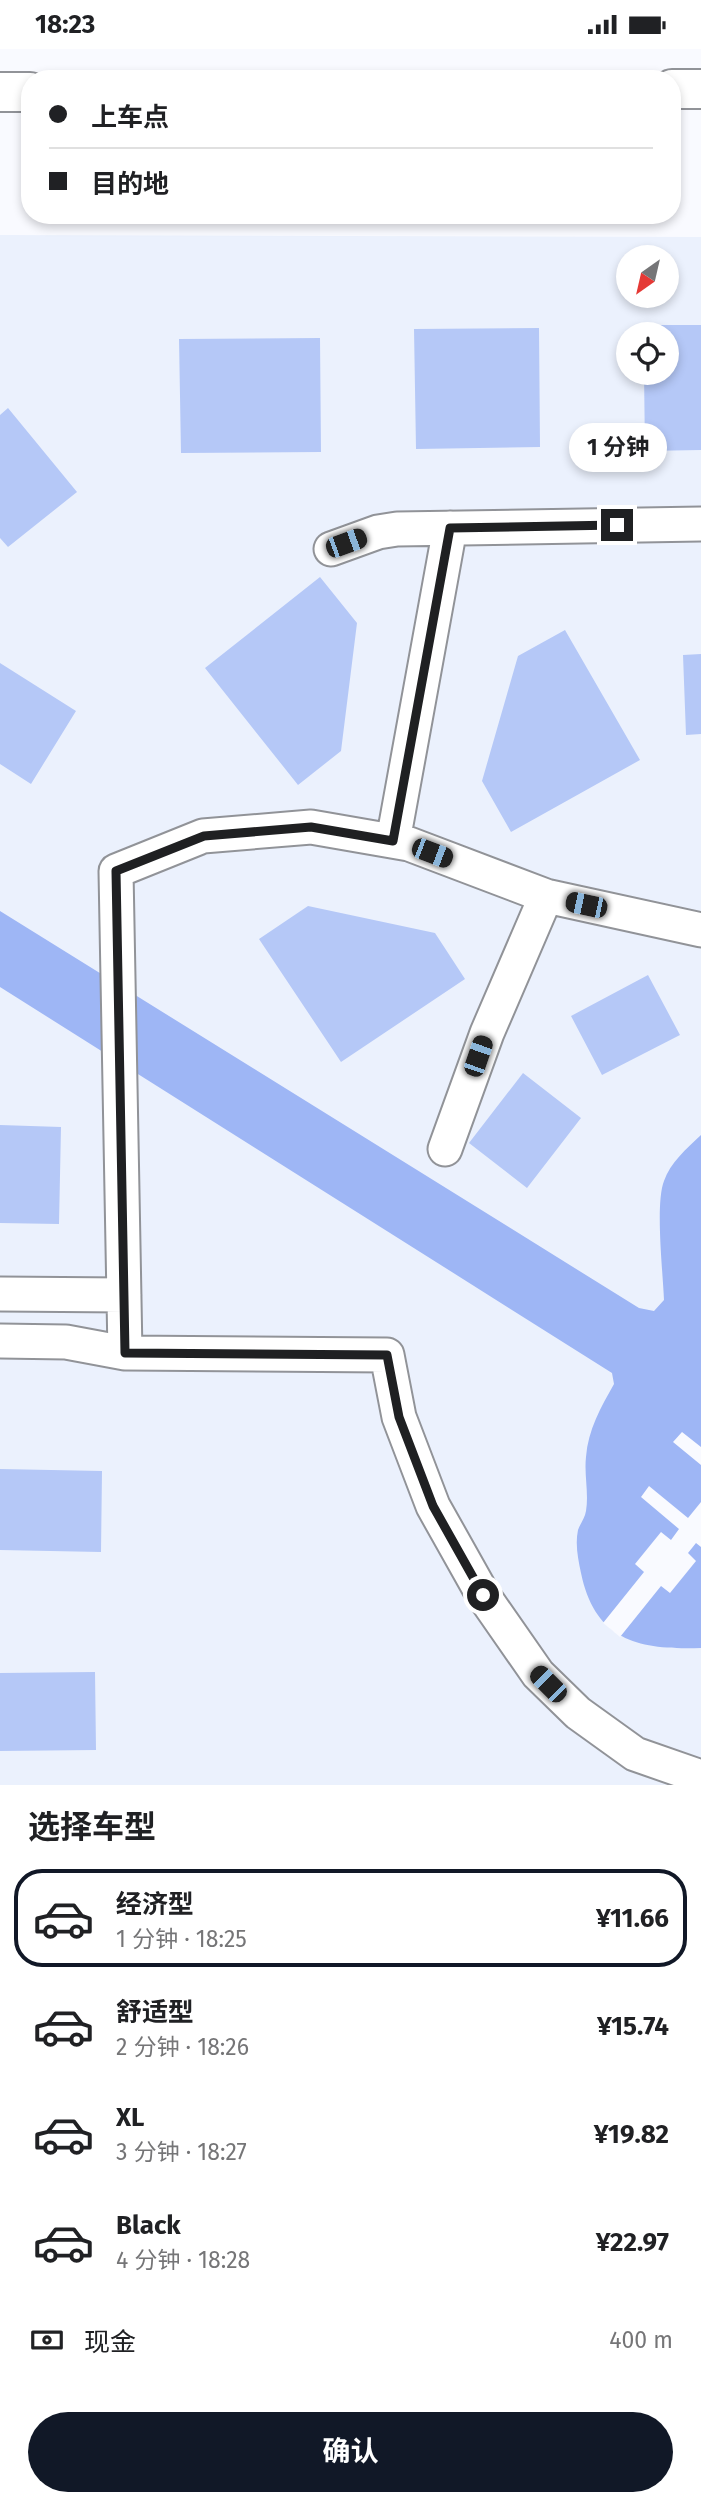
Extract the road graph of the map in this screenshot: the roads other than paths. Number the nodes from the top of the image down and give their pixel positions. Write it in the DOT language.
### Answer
graph roads {
  1 [pos="681,89"];
  2 [pos="701,89"];
  3 [pos="0,92"];
  4 [pos="21,92"];
  5 [pos="701,524"];
  6 [pos="450,528"];
  7 [pos="331,549"];
  8 [pos="393,841"];
  9 [pos="546,896"];
  10 [pos="701,930"];
  11 [pos="446,1149"];
  12 [pos="0,1294"];
  13 [pos="124,1295"];
  14 [pos="0,1341"];
  15 [pos="125,1353"];
  16 [pos="701,1777"];
  1 -- 2 [label="main road"];
  3 -- 4 [label="main road"];
  5 -- 6 [label="lane"];
  6 -- 7 [label="lane"];
  6 -- 8 [label="lane"];
  8 -- 9 [label="lane"];
  8 -- 13 [label="lane"];
  9 -- 10 [label="lane"];
  9 -- 11 [label="lane"];
  12 -- 13 [label="lane"];
  13 -- 15 [label="lane"];
  14 -- 15 [label="lane"];
  15 -- 16 [label="lane"];
}
